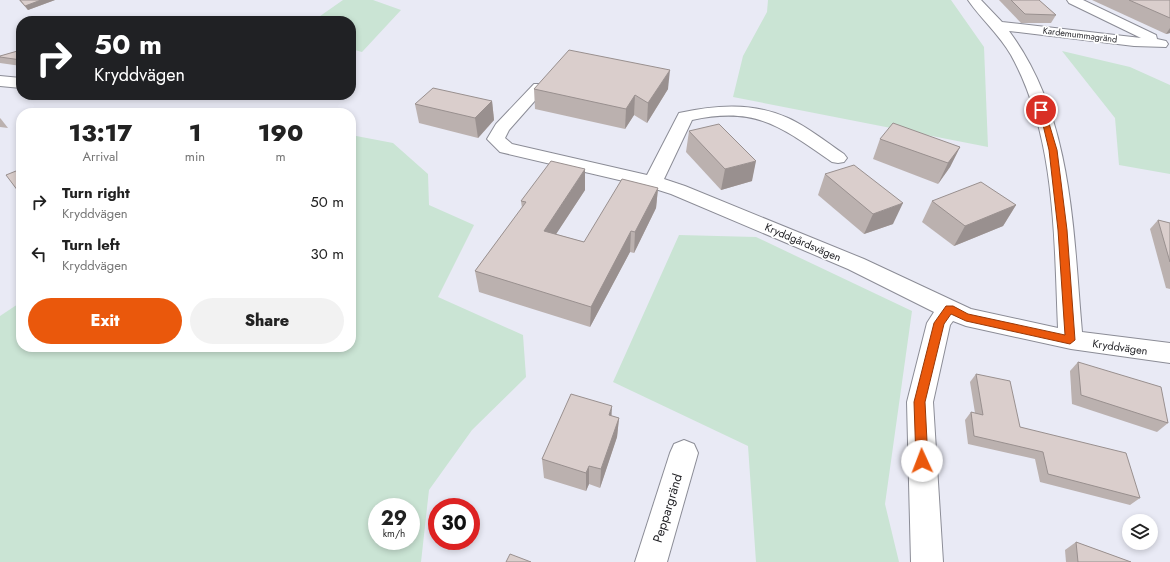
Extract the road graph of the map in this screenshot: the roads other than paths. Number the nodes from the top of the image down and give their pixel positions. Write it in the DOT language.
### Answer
graph roads {
  1 [pos="974,0"];
  2 [pos="1073,0"];
  3 [pos="998,26"];
  4 [pos="1166,45"];
  5 [pos="0,81"];
  6 [pos="16,83"];
  7 [pos="539,87"];
  8 [pos="838,158"];
  9 [pos="653,182"];
  10 [pos="949,309"];
  11 [pos="1070,340"];
  12 [pos="1170,353"];
  13 [pos="684,453"];
  14 [pos="651,562"];
  15 [pos="927,562"];
  1 -- 3 [label="street"];
  2 -- 4 [label="street, Kardemummagränd"];
  3 -- 4 [label="street, Kardemummagränd"];
  3 -- 11 [label="street"];
  5 -- 6 [label="street"];
  7 -- 9 [label="street, Kryddgårdsvägen"];
  8 -- 9 [label="street"];
  9 -- 10 [label="street, Kryddgårdsvägen"];
  10 -- 11 [label="street, Kryddvägen"];
  10 -- 15 [label="street"];
  11 -- 12 [label="street, Kryddvägen"];
  13 -- 14 [label="street, Peppargränd"];
}
